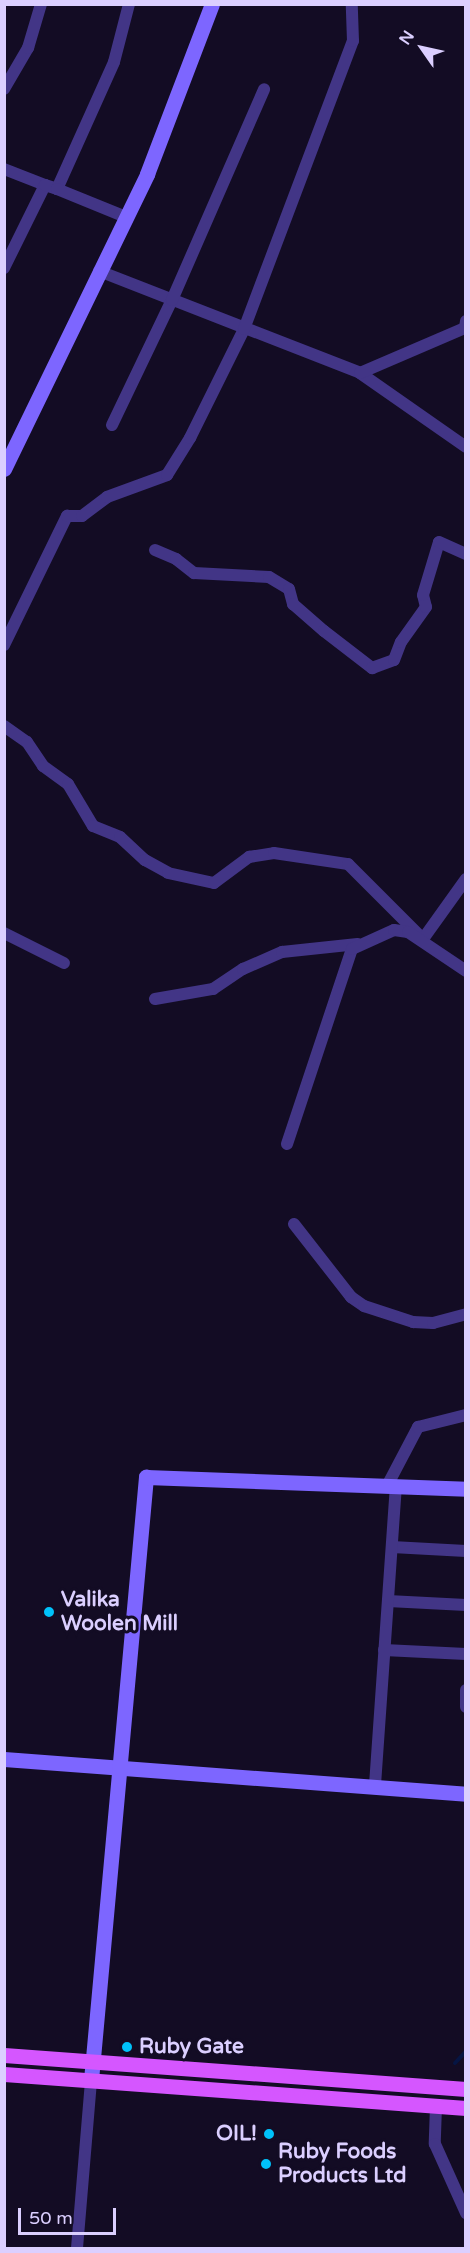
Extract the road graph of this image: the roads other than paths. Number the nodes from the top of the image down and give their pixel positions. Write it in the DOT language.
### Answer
graph roads {
  1 [pos="41,4"];
  2 [pos="129,4"];
  3 [pos="212,4"];
  4 [pos="352,4"];
  5 [pos="4,89"];
  6 [pos="264,89"];
  7 [pos="4,169"];
  8 [pos="51,187"];
  9 [pos="126,217"];
  10 [pos="4,268"];
  11 [pos="99,271"];
  12 [pos="172,300"];
  13 [pos="465,321"];
  14 [pos="244,329"];
  15 [pos="360,373"];
  16 [pos="112,425"];
  17 [pos="465,447"];
  18 [pos="4,469"];
  19 [pos="155,550"];
  20 [pos="465,554"];
  21 [pos="4,645"];
  22 [pos="4,726"];
  23 [pos="465,879"];
  24 [pos="4,933"];
  25 [pos="423,939"];
  26 [pos="358,944"];
  27 [pos="64,963"];
  28 [pos="465,971"];
  29 [pos="155,999"];
  30 [pos="288,1144"];
  31 [pos="294,1224"];
  32 [pos="465,1314"];
  33 [pos="465,1415"];
  34 [pos="391,1486"];
  35 [pos="465,1489"];
  36 [pos="392,1547"];
  37 [pos="465,1551"];
  38 [pos="388,1600"];
  39 [pos="465,1605"];
  40 [pos="384,1650"];
  41 [pos="465,1654"];
  42 [pos="465,1690"];
  43 [pos="465,1707"];
  44 [pos="4,1759"];
  45 [pos="118,1767"];
  46 [pos="375,1785"];
  47 [pos="465,1794"];
  48 [pos="4,2055"];
  49 [pos="92,2061"];
  50 [pos="4,2074"];
  51 [pos="91,2080"];
  52 [pos="465,2089"];
  53 [pos="436,2106"];
  54 [pos="465,2108"];
  55 [pos="465,2213"];
  56 [pos="77,2248"];
  1 -- 5 [label="street"];
  2 -- 8 [label="street"];
  3 -- 9 [label="street"];
  4 -- 14 [label="street"];
  6 -- 12 [label="street"];
  7 -- 8 [label="street"];
  8 -- 9 [label="street"];
  8 -- 10 [label="street"];
  9 -- 11 [label="street"];
  11 -- 12 [label="street"];
  11 -- 18 [label="street"];
  12 -- 14 [label="street"];
  12 -- 16 [label="street"];
  13 -- 15 [label="street"];
  14 -- 15 [label="street"];
  14 -- 21 [label="street"];
  15 -- 17 [label="street"];
  19 -- 20 [label="street"];
  22 -- 25 [label="street"];
  23 -- 25 [label="street"];
  24 -- 27 [label="street"];
  25 -- 26 [label="street"];
  25 -- 28 [label="street"];
  26 -- 29 [label="street"];
  26 -- 30 [label="street"];
  31 -- 32 [label="street"];
  33 -- 34 [label="street"];
  34 -- 35 [label="street"];
  34 -- 36 [label="street"];
  34 -- 45 [label="street"];
  36 -- 37 [label="street"];
  36 -- 38 [label="street"];
  38 -- 39 [label="street"];
  38 -- 40 [label="street"];
  40 -- 41 [label="street"];
  40 -- 46 [label="street"];
  42 -- 43 [label="street"];
  44 -- 45 [label="street"];
  45 -- 46 [label="street"];
  45 -- 49 [label="street"];
  46 -- 47 [label="street"];
  48 -- 49 [label="main road"];
  49 -- 51 [label="street"];
  49 -- 52 [label="main road"];
  50 -- 51 [label="main road"];
  51 -- 53 [label="main road"];
  51 -- 56 [label="street"];
  53 -- 54 [label="main road"];
  53 -- 55 [label="street"];
}
